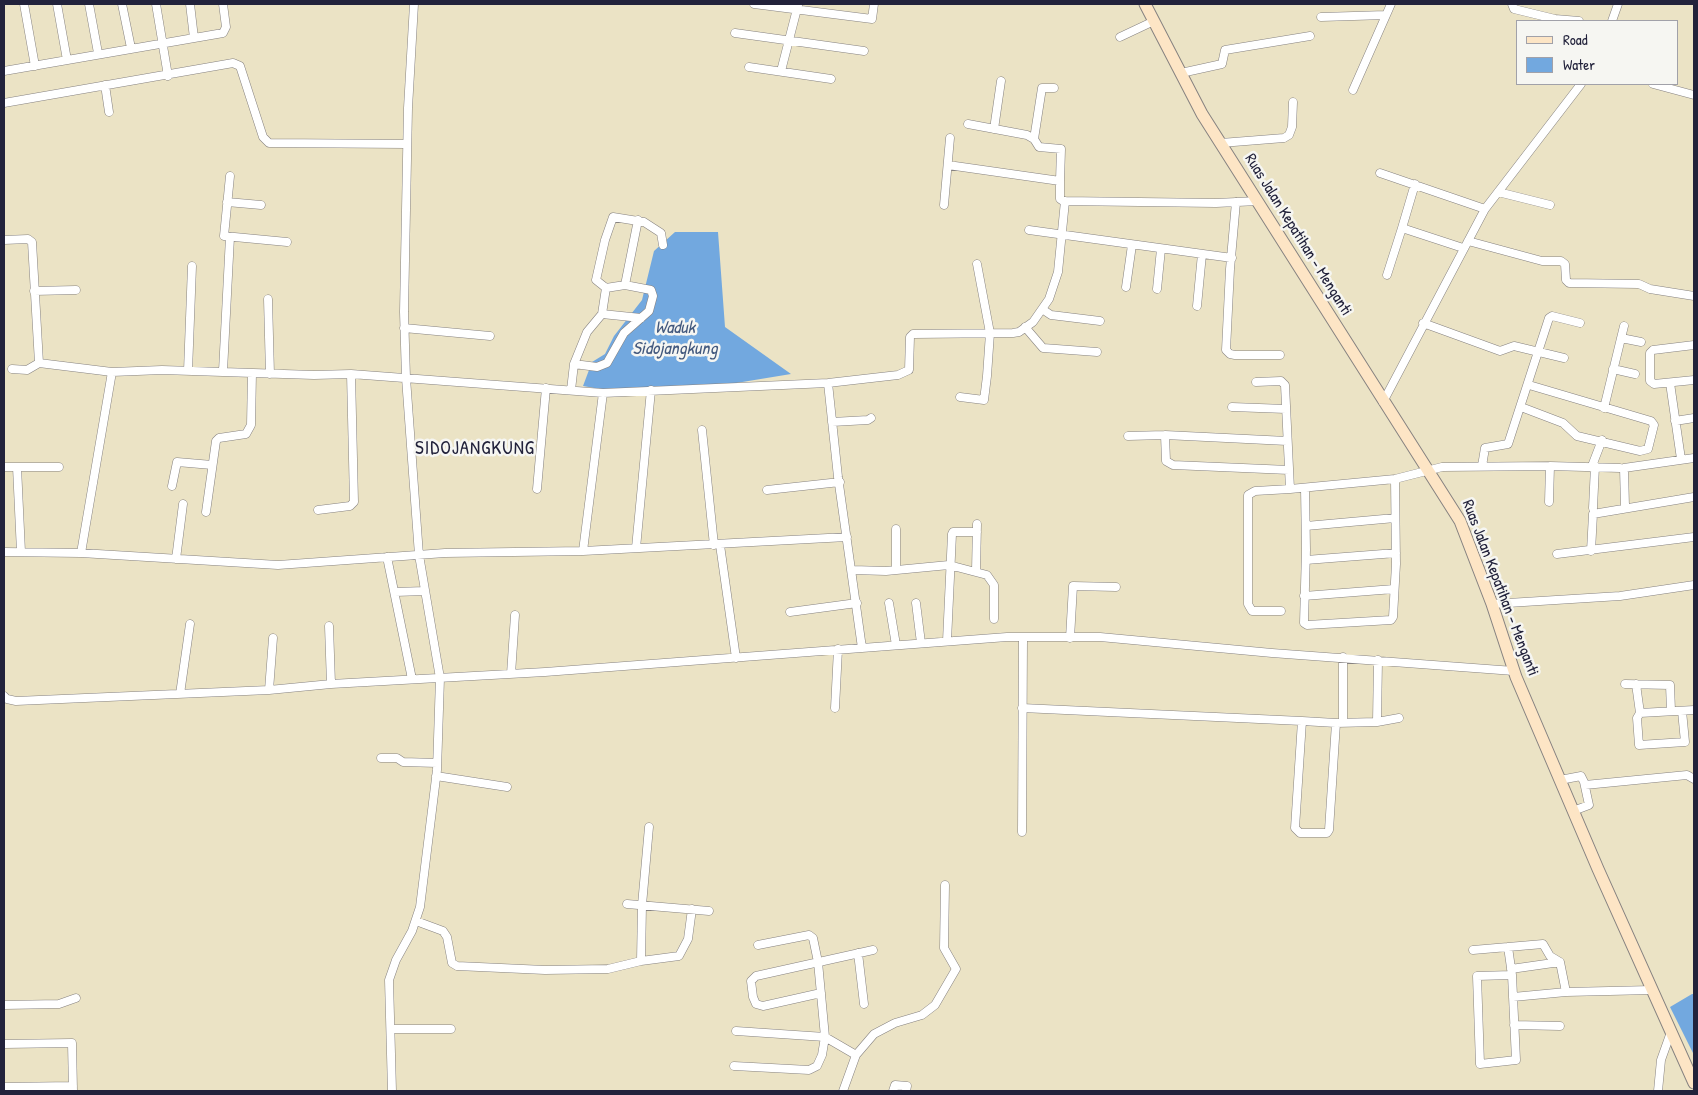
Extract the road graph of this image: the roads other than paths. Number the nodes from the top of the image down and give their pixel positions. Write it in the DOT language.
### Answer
graph roads {
  1 [pos="24,4"];
  2 [pos="57,4"];
  3 [pos="89,4"];
  4 [pos="122,4"];
  5 [pos="156,4"];
  6 [pos="190,4"];
  7 [pos="223,4"];
  8 [pos="414,4"];
  9 [pos="754,4"];
  10 [pos="874,4"];
  11 [pos="1145,4"];
  12 [pos="1391,4"];
  13 [pos="1512,4"];
  14 [pos="1618,4"];
  15 [pos="798,6"];
  16 [pos="1386,15"];
  17 [pos="1321,16"];
  18 [pos="1568,20"];
  19 [pos="1612,20"];
  20 [pos="1154,21"];
  21 [pos="735,33"];
  22 [pos="1310,36"];
  23 [pos="1120,37"];
  24 [pos="194,38"];
  25 [pos="790,41"];
  26 [pos="163,43"];
  27 [pos="131,48"];
  28 [pos="864,51"];
  29 [pos="98,53"];
  30 [pos="67,60"];
  31 [pos="35,66"];
  32 [pos="749,67"];
  33 [pos="4,71"];
  34 [pos="781,71"];
  35 [pos="1181,73"];
  36 [pos="168,76"];
  37 [pos="831,79"];
  38 [pos="1001,81"];
  39 [pos="105,85"];
  40 [pos="1580,85"];
  41 [pos="1657,85"];
  42 [pos="1054,88"];
  43 [pos="1353,90"];
  44 [pos="1694,95"];
  45 [pos="1293,102"];
  46 [pos="4,103"];
  47 [pos="109,112"];
  48 [pos="968,124"];
  49 [pos="994,129"];
  50 [pos="950,138"];
  51 [pos="1034,139"];
  52 [pos="1221,143"];
  53 [pos="407,144"];
  54 [pos="948,165"];
  55 [pos="1380,173"];
  56 [pos="230,176"];
  57 [pos="1060,181"];
  58 [pos="1415,184"];
  59 [pos="1498,192"];
  60 [pos="1258,200"];
  61 [pos="1065,201"];
  62 [pos="227,202"];
  63 [pos="1236,202"];
  64 [pos="261,205"];
  65 [pos="944,205"];
  66 [pos="1550,205"];
  67 [pos="1485,209"];
  68 [pos="638,220"];
  69 [pos="1402,228"];
  70 [pos="1029,230"];
  71 [pos="1061,235"];
  72 [pos="230,236"];
  73 [pos="4,240"];
  74 [pos="1468,241"];
  75 [pos="287,242"];
  76 [pos="663,245"];
  77 [pos="1132,245"];
  78 [pos="1463,248"];
  79 [pos="1161,249"];
  80 [pos="1202,254"];
  81 [pos="1232,258"];
  82 [pos="977,264"];
  83 [pos="192,266"];
  84 [pos="1387,275"];
  85 [pos="625,285"];
  86 [pos="1126,287"];
  87 [pos="606,288"];
  88 [pos="1157,289"];
  89 [pos="76,290"];
  90 [pos="34,291"];
  91 [pos="1694,296"];
  92 [pos="268,299"];
  93 [pos="1197,306"];
  94 [pos="1042,309"];
  95 [pos="602,314"];
  96 [pos="641,318"];
  97 [pos="1100,321"];
  98 [pos="1423,323"];
  99 [pos="1580,323"];
  100 [pos="1624,326"];
  101 [pos="1025,327"];
  102 [pos="404,328"];
  103 [pos="990,333"];
  104 [pos="490,336"];
  105 [pos="1621,338"];
  106 [pos="1642,342"];
  107 [pos="1694,345"];
  108 [pos="1537,351"];
  109 [pos="1097,352"];
  110 [pos="1280,355"];
  111 [pos="1564,358"];
  112 [pos="39,363"];
  113 [pos="574,364"];
  114 [pos="12,369"];
  115 [pos="1613,369"];
  116 [pos="188,371"];
  117 [pos="223,371"];
  118 [pos="112,372"];
  119 [pos="252,373"];
  120 [pos="270,374"];
  121 [pos="351,374"];
  122 [pos="1635,374"];
  123 [pos="406,378"];
  124 [pos="1694,380"];
  125 [pos="1256,382"];
  126 [pos="828,383"];
  127 [pos="1670,383"];
  128 [pos="1529,386"];
  129 [pos="546,388"];
  130 [pos="571,390"];
  131 [pos="652,390"];
  132 [pos="603,393"];
  133 [pos="960,397"];
  134 [pos="1383,402"];
  135 [pos="1232,407"];
  136 [pos="1521,407"];
  137 [pos="1604,408"];
  138 [pos="1286,409"];
  139 [pos="871,418"];
  140 [pos="1694,418"];
  141 [pos="1675,421"];
  142 [pos="832,422"];
  143 [pos="702,430"];
  144 [pos="1165,435"];
  145 [pos="1128,436"];
  146 [pos="1287,440"];
  147 [pos="1602,440"];
  148 [pos="1694,458"];
  149 [pos="1681,459"];
  150 [pos="212,465"];
  151 [pos="1482,466"];
  152 [pos="1550,466"];
  153 [pos="1594,466"];
  154 [pos="4,467"];
  155 [pos="17,467"];
  156 [pos="59,468"];
  157 [pos="1620,468"];
  158 [pos="1289,470"];
  159 [pos="1428,470"];
  160 [pos="1395,478"];
  161 [pos="840,482"];
  162 [pos="172,486"];
  163 [pos="1305,488"];
  164 [pos="537,489"];
  165 [pos="1290,489"];
  166 [pos="767,490"];
  167 [pos="1694,497"];
  168 [pos="1549,502"];
  169 [pos="183,504"];
  170 [pos="1625,507"];
  171 [pos="1593,508"];
  172 [pos="318,510"];
  173 [pos="206,512"];
  174 [pos="1395,518"];
  175 [pos="1306,526"];
  176 [pos="896,529"];
  177 [pos="847,537"];
  178 [pos="1694,538"];
  179 [pos="717,545"];
  180 [pos="636,548"];
  181 [pos="583,551"];
  182 [pos="1591,551"];
  183 [pos="4,552"];
  184 [pos="21,552"];
  185 [pos="81,553"];
  186 [pos="1396,553"];
  187 [pos="1557,554"];
  188 [pos="419,555"];
  189 [pos="387,557"];
  190 [pos="176,559"];
  191 [pos="1306,560"];
  192 [pos="952,565"];
  193 [pos="853,570"];
  194 [pos="896,570"];
  195 [pos="976,572"];
  196 [pos="1694,585"];
  197 [pos="1116,587"];
  198 [pos="1394,589"];
  199 [pos="425,591"];
  200 [pos="395,592"];
  201 [pos="1304,596"];
  202 [pos="889,602"];
  203 [pos="916,602"];
  204 [pos="857,603"];
  205 [pos="1492,604"];
  206 [pos="1281,611"];
  207 [pos="790,612"];
  208 [pos="515,614"];
  209 [pos="994,620"];
  210 [pos="190,624"];
  211 [pos="329,626"];
  212 [pos="273,638"];
  213 [pos="1023,638"];
  214 [pos="1070,638"];
  215 [pos="947,641"];
  216 [pos="921,643"];
  217 [pos="896,645"];
  218 [pos="862,648"];
  219 [pos="838,649"];
  220 [pos="1343,657"];
  221 [pos="736,658"];
  222 [pos="1378,660"];
  223 [pos="1514,671"];
  224 [pos="511,674"];
  225 [pos="440,678"];
  226 [pos="412,679"];
  227 [pos="331,684"];
  228 [pos="1625,684"];
  229 [pos="1636,684"];
  230 [pos="269,690"];
  231 [pos="180,694"];
  232 [pos="4,696"];
  233 [pos="835,708"];
  234 [pos="1022,708"];
  235 [pos="1694,710"];
  236 [pos="1671,711"];
  237 [pos="1682,711"];
  238 [pos="1640,713"];
  239 [pos="1399,718"];
  240 [pos="1302,721"];
  241 [pos="1377,722"];
  242 [pos="1339,723"];
  243 [pos="381,758"];
  244 [pos="437,763"];
  245 [pos="1694,770"];
  246 [pos="436,776"];
  247 [pos="1690,777"];
  248 [pos="1560,780"];
  249 [pos="1585,786"];
  250 [pos="507,787"];
  251 [pos="1573,811"];
  252 [pos="649,827"];
  253 [pos="1022,832"];
  254 [pos="945,885"];
  255 [pos="627,904"];
  256 [pos="642,905"];
  257 [pos="692,909"];
  258 [pos="710,910"];
  259 [pos="416,921"];
  260 [pos="758,945"];
  261 [pos="1508,947"];
  262 [pos="873,950"];
  263 [pos="1473,950"];
  264 [pos="858,953"];
  265 [pos="641,961"];
  266 [pos="818,962"];
  267 [pos="1560,962"];
  268 [pos="1511,972"];
  269 [pos="1652,990"];
  270 [pos="1566,992"];
  271 [pos="821,993"];
  272 [pos="1513,997"];
  273 [pos="76,998"];
  274 [pos="864,1004"];
  275 [pos="4,1005"];
  276 [pos="1514,1025"];
  277 [pos="1560,1026"];
  278 [pos="391,1029"];
  279 [pos="451,1029"];
  280 [pos="736,1031"];
  281 [pos="1671,1032"];
  282 [pos="825,1038"];
  283 [pos="4,1044"];
  284 [pos="856,1055"];
  285 [pos="734,1066"];
  286 [pos="1694,1083"];
  287 [pos="4,1087"];
  288 [pos="73,1089"];
  289 [pos="392,1091"];
  290 [pos="843,1091"];
  291 [pos="893,1091"];
  292 [pos="906,1091"];
  293 [pos="1658,1091"];
  1 -- 31 [label="street"];
  2 -- 30 [label="street"];
  3 -- 29 [label="street"];
  4 -- 27 [label="street"];
  5 -- 26 [label="street"];
  6 -- 24 [label="street"];
  7 -- 24 [label="street"];
  8 -- 53 [label="street"];
  9 -- 15 [label="street"];
  10 -- 15 [label="street"];
  11 -- 20 [label="main road, Ruas Jalan Kepatihan - Menganti"];
  12 -- 16 [label="street"];
  13 -- 18 [label="street"];
  14 -- 19 [label="street"];
  15 -- 25 [label="street"];
  16 -- 17 [label="street"];
  16 -- 43 [label="street"];
  20 -- 23 [label="street"];
  20 -- 35 [label="main road, Ruas Jalan Kepatihan - Menganti"];
  21 -- 25 [label="street"];
  22 -- 35 [label="street"];
  24 -- 26 [label="street"];
  25 -- 28 [label="street"];
  25 -- 34 [label="street"];
  26 -- 27 [label="street"];
  26 -- 36 [label="street"];
  27 -- 29 [label="street"];
  29 -- 30 [label="street"];
  30 -- 31 [label="street"];
  31 -- 33 [label="street"];
  32 -- 34 [label="street"];
  34 -- 37 [label="street"];
  35 -- 52 [label="main road, Ruas Jalan Kepatihan - Menganti"];
  36 -- 39 [label="street"];
  36 -- 53 [label="street"];
  38 -- 49 [label="street"];
  39 -- 46 [label="street"];
  39 -- 47 [label="street"];
  40 -- 59 [label="street"];
  41 -- 44 [label="street"];
  42 -- 51 [label="street"];
  45 -- 52 [label="street"];
  48 -- 49 [label="street"];
  49 -- 51 [label="street"];
  50 -- 54 [label="street"];
  51 -- 57 [label="street"];
  52 -- 60 [label="main road, Ruas Jalan Kepatihan - Menganti"];
  53 -- 102 [label="street"];
  54 -- 57 [label="street"];
  54 -- 65 [label="street"];
  55 -- 58 [label="street"];
  56 -- 62 [label="street"];
  57 -- 61 [label="street"];
  58 -- 67 [label="street"];
  58 -- 69 [label="street"];
  59 -- 66 [label="street"];
  59 -- 67 [label="street"];
  60 -- 63 [label="street"];
  60 -- 134 [label="main road, Ruas Jalan Kepatihan - Menganti"];
  61 -- 63 [label="street"];
  61 -- 71 [label="street"];
  62 -- 64 [label="street"];
  62 -- 72 [label="street"];
  63 -- 81 [label="street"];
  67 -- 74 [label="street"];
  68 -- 76 [label="street"];
  68 -- 85 [label="street"];
  68 -- 87 [label="street"];
  69 -- 78 [label="street"];
  69 -- 84 [label="street"];
  70 -- 71 [label="street"];
  71 -- 77 [label="street"];
  71 -- 94 [label="street"];
  72 -- 75 [label="street"];
  72 -- 117 [label="street"];
  73 -- 90 [label="street"];
  74 -- 78 [label="street"];
  74 -- 91 [label="street"];
  77 -- 79 [label="street"];
  77 -- 86 [label="street"];
  78 -- 98 [label="street"];
  79 -- 80 [label="street"];
  79 -- 88 [label="street"];
  80 -- 81 [label="street"];
  80 -- 93 [label="street"];
  81 -- 110 [label="street"];
  82 -- 103 [label="street"];
  83 -- 116 [label="street"];
  85 -- 87 [label="street"];
  85 -- 96 [label="street"];
  87 -- 95 [label="street"];
  89 -- 90 [label="street"];
  90 -- 112 [label="street"];
  92 -- 120 [label="street"];
  94 -- 97 [label="street"];
  94 -- 101 [label="street"];
  95 -- 96 [label="street"];
  95 -- 113 [label="street"];
  96 -- 113 [label="street"];
  98 -- 108 [label="street"];
  98 -- 134 [label="street"];
  99 -- 108 [label="street"];
  100 -- 105 [label="street"];
  101 -- 103 [label="street"];
  101 -- 109 [label="street"];
  102 -- 104 [label="street"];
  102 -- 123 [label="street"];
  103 -- 126 [label="street"];
  103 -- 133 [label="street"];
  105 -- 106 [label="street"];
  105 -- 115 [label="street"];
  107 -- 127 [label="street"];
  108 -- 111 [label="street"];
  108 -- 128 [label="street"];
  112 -- 114 [label="street"];
  112 -- 118 [label="street"];
  113 -- 130 [label="street"];
  115 -- 122 [label="street"];
  115 -- 137 [label="street"];
  116 -- 117 [label="street"];
  116 -- 118 [label="street"];
  117 -- 119 [label="street"];
  118 -- 185 [label="street"];
  119 -- 120 [label="street"];
  119 -- 150 [label="street"];
  120 -- 121 [label="street"];
  121 -- 123 [label="street"];
  121 -- 172 [label="street"];
  123 -- 129 [label="street"];
  123 -- 188 [label="street"];
  124 -- 127 [label="street"];
  125 -- 138 [label="street"];
  126 -- 131 [label="street"];
  126 -- 142 [label="street"];
  127 -- 141 [label="street"];
  128 -- 136 [label="street"];
  128 -- 137 [label="street"];
  129 -- 130 [label="street"];
  129 -- 164 [label="street"];
  130 -- 132 [label="street"];
  131 -- 132 [label="street"];
  131 -- 180 [label="street"];
  132 -- 181 [label="street"];
  134 -- 159 [label="main road, Ruas Jalan Kepatihan - Menganti"];
  135 -- 138 [label="street"];
  136 -- 147 [label="street"];
  136 -- 151 [label="street"];
  137 -- 147 [label="street"];
  138 -- 146 [label="street"];
  139 -- 142 [label="street"];
  140 -- 141 [label="street"];
  141 -- 149 [label="street"];
  142 -- 161 [label="street"];
  143 -- 179 [label="street"];
  144 -- 145 [label="street"];
  144 -- 146 [label="street"];
  144 -- 158 [label="street"];
  146 -- 158 [label="street"];
  147 -- 153 [label="street"];
  148 -- 149 [label="street"];
  149 -- 170 [label="street"];
  150 -- 162 [label="street"];
  150 -- 173 [label="street"];
  151 -- 152 [label="street"];
  151 -- 159 [label="street"];
  152 -- 153 [label="street"];
  152 -- 168 [label="street"];
  153 -- 157 [label="street"];
  153 -- 171 [label="street"];
  154 -- 155 [label="street"];
  155 -- 156 [label="street"];
  155 -- 184 [label="street"];
  158 -- 165 [label="street"];
  159 -- 160 [label="street"];
  159 -- 205 [label="main road, Ruas Jalan Kepatihan - Menganti"];
  160 -- 163 [label="street"];
  160 -- 174 [label="street"];
  161 -- 166 [label="street"];
  161 -- 177 [label="street"];
  163 -- 165 [label="street"];
  163 -- 175 [label="street"];
  165 -- 206 [label="street"];
  167 -- 170 [label="street"];
  169 -- 190 [label="street"];
  170 -- 182 [label="street"];
  174 -- 175 [label="street"];
  174 -- 186 [label="street"];
  175 -- 191 [label="street"];
  176 -- 194 [label="street"];
  177 -- 179 [label="street"];
  177 -- 193 [label="street"];
  178 -- 182 [label="street"];
  179 -- 180 [label="street"];
  179 -- 221 [label="street"];
  180 -- 181 [label="street"];
  181 -- 188 [label="street"];
  182 -- 187 [label="street"];
  183 -- 184 [label="street"];
  184 -- 185 [label="street"];
  185 -- 190 [label="street"];
  186 -- 191 [label="street"];
  186 -- 198 [label="street"];
  188 -- 189 [label="street"];
  188 -- 199 [label="street"];
  189 -- 190 [label="street"];
  189 -- 200 [label="street"];
  191 -- 201 [label="street"];
  192 -- 194 [label="street"];
  192 -- 195 [label="street"];
  192 -- 195 [label="street"];
  192 -- 215 [label="street"];
  193 -- 194 [label="street"];
  193 -- 204 [label="street"];
  195 -- 209 [label="street"];
  196 -- 205 [label="street"];
  197 -- 214 [label="street"];
  198 -- 201 [label="street"];
  198 -- 201 [label="street"];
  199 -- 200 [label="street"];
  199 -- 225 [label="street"];
  200 -- 226 [label="street"];
  202 -- 217 [label="street"];
  203 -- 216 [label="street"];
  204 -- 207 [label="street"];
  204 -- 218 [label="street"];
  205 -- 223 [label="main road, Ruas Jalan Kepatihan - Menganti"];
  208 -- 224 [label="street"];
  210 -- 231 [label="street"];
  211 -- 227 [label="street"];
  212 -- 230 [label="street"];
  213 -- 214 [label="street"];
  213 -- 215 [label="street"];
  213 -- 234 [label="street"];
  214 -- 220 [label="street"];
  215 -- 216 [label="street"];
  216 -- 217 [label="street"];
  217 -- 218 [label="street"];
  218 -- 219 [label="street"];
  219 -- 221 [label="street"];
  219 -- 233 [label="street"];
  220 -- 222 [label="street"];
  220 -- 242 [label="street"];
  221 -- 224 [label="street"];
  222 -- 223 [label="street"];
  222 -- 241 [label="street"];
  223 -- 248 [label="main road, Ruas Jalan Kepatihan - Menganti"];
  224 -- 225 [label="street"];
  225 -- 226 [label="street"];
  225 -- 244 [label="street"];
  226 -- 227 [label="street"];
  227 -- 230 [label="street"];
  228 -- 229 [label="street"];
  229 -- 236 [label="street"];
  229 -- 238 [label="street"];
  230 -- 231 [label="street"];
  231 -- 232 [label="street"];
  234 -- 240 [label="street"];
  234 -- 253 [label="street"];
  235 -- 237 [label="street"];
  236 -- 237 [label="street"];
  236 -- 238 [label="street"];
  237 -- 238 [label="street"];
  239 -- 241 [label="street"];
  240 -- 242 [label="street"];
  240 -- 242 [label="street"];
  241 -- 242 [label="street"];
  243 -- 244 [label="street"];
  244 -- 246 [label="street"];
  245 -- 247 [label="street"];
  246 -- 250 [label="street"];
  246 -- 259 [label="street"];
  247 -- 249 [label="street"];
  248 -- 249 [label="street"];
  248 -- 251 [label="main road, Ruas Jalan Kepatihan - Menganti"];
  249 -- 251 [label="street"];
  251 -- 269 [label="main road, Ruas Jalan Kepatihan - Menganti"];
  252 -- 256 [label="street"];
  254 -- 284 [label="street"];
  255 -- 256 [label="street"];
  256 -- 257 [label="street"];
  256 -- 265 [label="street"];
  257 -- 258 [label="street"];
  257 -- 265 [label="street"];
  259 -- 265 [label="street"];
  259 -- 278 [label="street"];
  260 -- 266 [label="street"];
  261 -- 263 [label="street"];
  261 -- 267 [label="street"];
  261 -- 268 [label="street"];
  262 -- 264 [label="street"];
  264 -- 266 [label="street"];
  264 -- 274 [label="street"];
  266 -- 271 [label="street"];
  266 -- 271 [label="street"];
  267 -- 268 [label="street"];
  267 -- 270 [label="street"];
  268 -- 272 [label="street"];
  268 -- 276 [label="street"];
  269 -- 270 [label="street"];
  269 -- 281 [label="main road, Ruas Jalan Kepatihan - Menganti"];
  270 -- 272 [label="street"];
  271 -- 282 [label="street"];
  272 -- 276 [label="street"];
  273 -- 275 [label="street"];
  276 -- 277 [label="street"];
  278 -- 279 [label="street"];
  278 -- 289 [label="street"];
  280 -- 282 [label="street"];
  281 -- 286 [label="main road, Ruas Jalan Kepatihan - Menganti"];
  281 -- 293 [label="street"];
  282 -- 284 [label="street"];
  282 -- 285 [label="street"];
  283 -- 288 [label="street"];
  284 -- 290 [label="street"];
  287 -- 288 [label="street"];
  291 -- 292 [label="street"];
}
